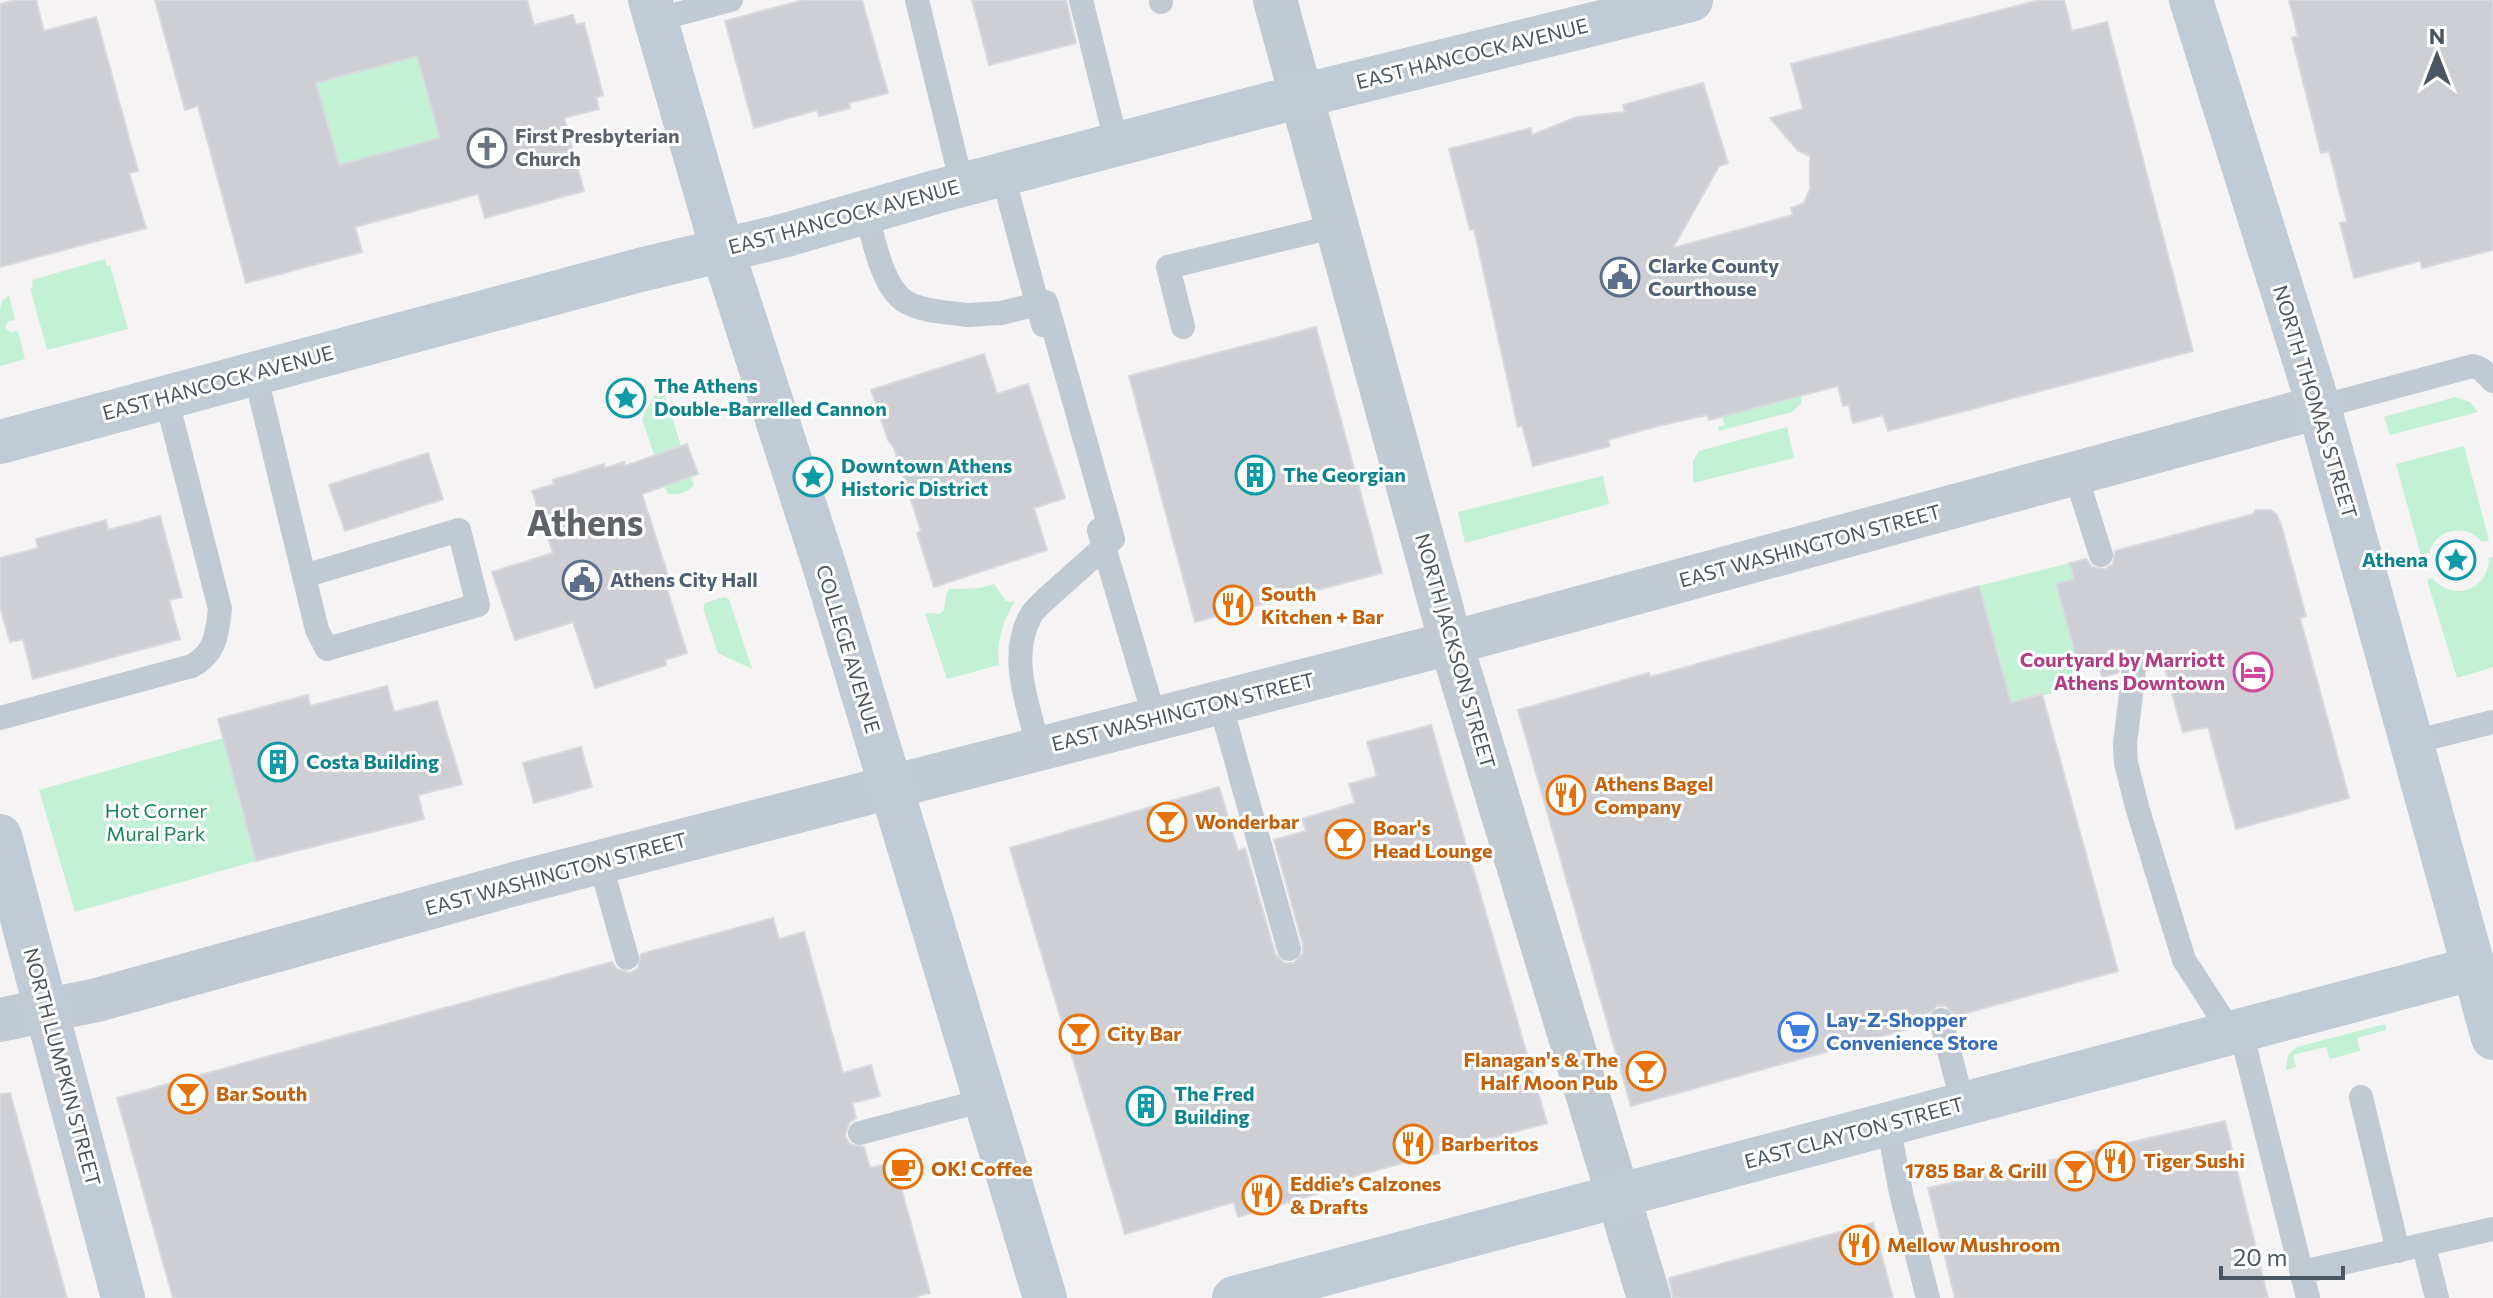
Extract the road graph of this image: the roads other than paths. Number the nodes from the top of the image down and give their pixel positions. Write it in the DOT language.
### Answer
graph roads {
  1 [pos="731,0"];
  2 [pos="917,0"];
  3 [pos="1081,0"];
  4 [pos="1275,0"];
  5 [pos="1691,0"];
  6 [pos="2191,0"];
  7 [pos="652,10"];
  8 [pos="1301,96"];
  9 [pos="1117,145"];
  10 [pos="983,180"];
  11 [pos="866,212"];
  12 [pos="1337,226"];
  13 [pos="722,249"];
  14 [pos="1183,327"];
  15 [pos="255,373"];
  16 [pos="2493,381"];
  17 [pos="166,397"];
  18 [pos="2319,407"];
  19 [pos="0,442"];
  20 [pos="2075,473"];
  21 [pos="2101,555"];
  22 [pos="304,576"];
  23 [pos="1451,643"];
  24 [pos="2134,669"];
  25 [pos="1220,703"];
  26 [pos="0,718"];
  27 [pos="1155,719"];
  28 [pos="2493,722"];
  29 [pos="2413,742"];
  30 [pos="1039,749"];
  31 [pos="891,788"];
  32 [pos="0,836"];
  33 [pos="600,862"];
  34 [pos="1289,949"];
  35 [pos="627,958"];
  36 [pos="2487,959"];
  37 [pos="46,1011"];
  38 [pos="0,1020"];
  39 [pos="1941,1020"];
  40 [pos="2236,1033"];
  41 [pos="2493,1038"];
  42 [pos="2361,1097"];
  43 [pos="985,1100"];
  44 [pos="1963,1105"];
  45 [pos="1888,1124"];
  46 [pos="860,1133"];
  47 [pos="1620,1196"];
  48 [pos="2493,1229"];
  49 [pos="2424,1246"];
  50 [pos="2398,1251"];
  51 [pos="2302,1272"];
  52 [pos="123,1298"];
  53 [pos="1045,1298"];
  54 [pos="1234,1298"];
  55 [pos="1649,1298"];
  56 [pos="1928,1298"];
  57 [pos="2308,1298"];
  58 [pos="2437,1298"];
  1 -- 7 [label="lane"];
  2 -- 10 [label="lane"];
  3 -- 9 [label="lane"];
  4 -- 8 [label="street, NORTH JACKSON STREET"];
  5 -- 8 [label="street, EAST HANCOCK AVENUE"];
  6 -- 18 [label="street, NORTH THOMAS STREET"];
  7 -- 13 [label="street, COLLEGE AVENUE"];
  8 -- 9 [label="street, EAST HANCOCK AVENUE"];
  8 -- 12 [label="street, NORTH JACKSON STREET"];
  9 -- 10 [label="street, EAST HANCOCK AVENUE"];
  10 -- 11 [label="street, EAST HANCOCK AVENUE"];
  10 -- 27 [label="lane"];
  11 -- 13 [label="street, EAST HANCOCK AVENUE"];
  11 -- 30 [label="lane, bridge"];
  12 -- 14 [label="lane"];
  12 -- 23 [label="street, NORTH JACKSON STREET"];
  13 -- 15 [label="street, EAST HANCOCK AVENUE"];
  13 -- 31 [label="street, COLLEGE AVENUE"];
  15 -- 17 [label="street, EAST HANCOCK AVENUE"];
  15 -- 22 [label="lane"];
  16 -- 18 [label="lane"];
  17 -- 19 [label="street, EAST HANCOCK AVENUE"];
  17 -- 26 [label="lane"];
  18 -- 20 [label="street, EAST WASHINGTON STREET"];
  18 -- 29 [label="street, NORTH THOMAS STREET"];
  20 -- 21 [label="lane"];
  20 -- 23 [label="street, EAST WASHINGTON STREET"];
  22 -- 22 [label="lane"];
  23 -- 25 [label="street, EAST WASHINGTON STREET"];
  23 -- 47 [label="street, NORTH JACKSON STREET"];
  24 -- 40 [label="lane"];
  25 -- 27 [label="street, EAST WASHINGTON STREET"];
  25 -- 34 [label="lane"];
  27 -- 30 [label="street, EAST WASHINGTON STREET"];
  28 -- 29 [label="lane"];
  29 -- 36 [label="street, NORTH THOMAS STREET"];
  30 -- 31 [label="street, EAST WASHINGTON STREET"];
  31 -- 33 [label="street, EAST WASHINGTON STREET"];
  31 -- 43 [label="street, COLLEGE AVENUE"];
  32 -- 37 [label="street, NORTH LUMPKIN STREET"];
  33 -- 35 [label="lane"];
  33 -- 37 [label="street, EAST WASHINGTON STREET"];
  36 -- 40 [label="street, EAST CLAYTON STREET"];
  36 -- 41 [label="street, NORTH THOMAS STREET"];
  37 -- 38 [label="street, EAST WASHINGTON STREET"];
  37 -- 52 [label="street, NORTH LUMPKIN STREET"];
  39 -- 44 [label="lane"];
  40 -- 44 [label="street, EAST CLAYTON STREET"];
  40 -- 51 [label="lane"];
  42 -- 50 [label="lane"];
  43 -- 46 [label="lane"];
  43 -- 53 [label="street, COLLEGE AVENUE"];
  44 -- 45 [label="street, EAST CLAYTON STREET"];
  45 -- 47 [label="street, EAST CLAYTON STREET"];
  45 -- 56 [label="lane"];
  47 -- 54 [label="street, EAST CLAYTON STREET"];
  47 -- 55 [label="street, NORTH JACKSON STREET"];
  48 -- 49 [label="lane"];
  49 -- 50 [label="lane"];
  49 -- 58 [label="lane"];
  50 -- 51 [label="lane"];
  51 -- 57 [label="lane"];
}
